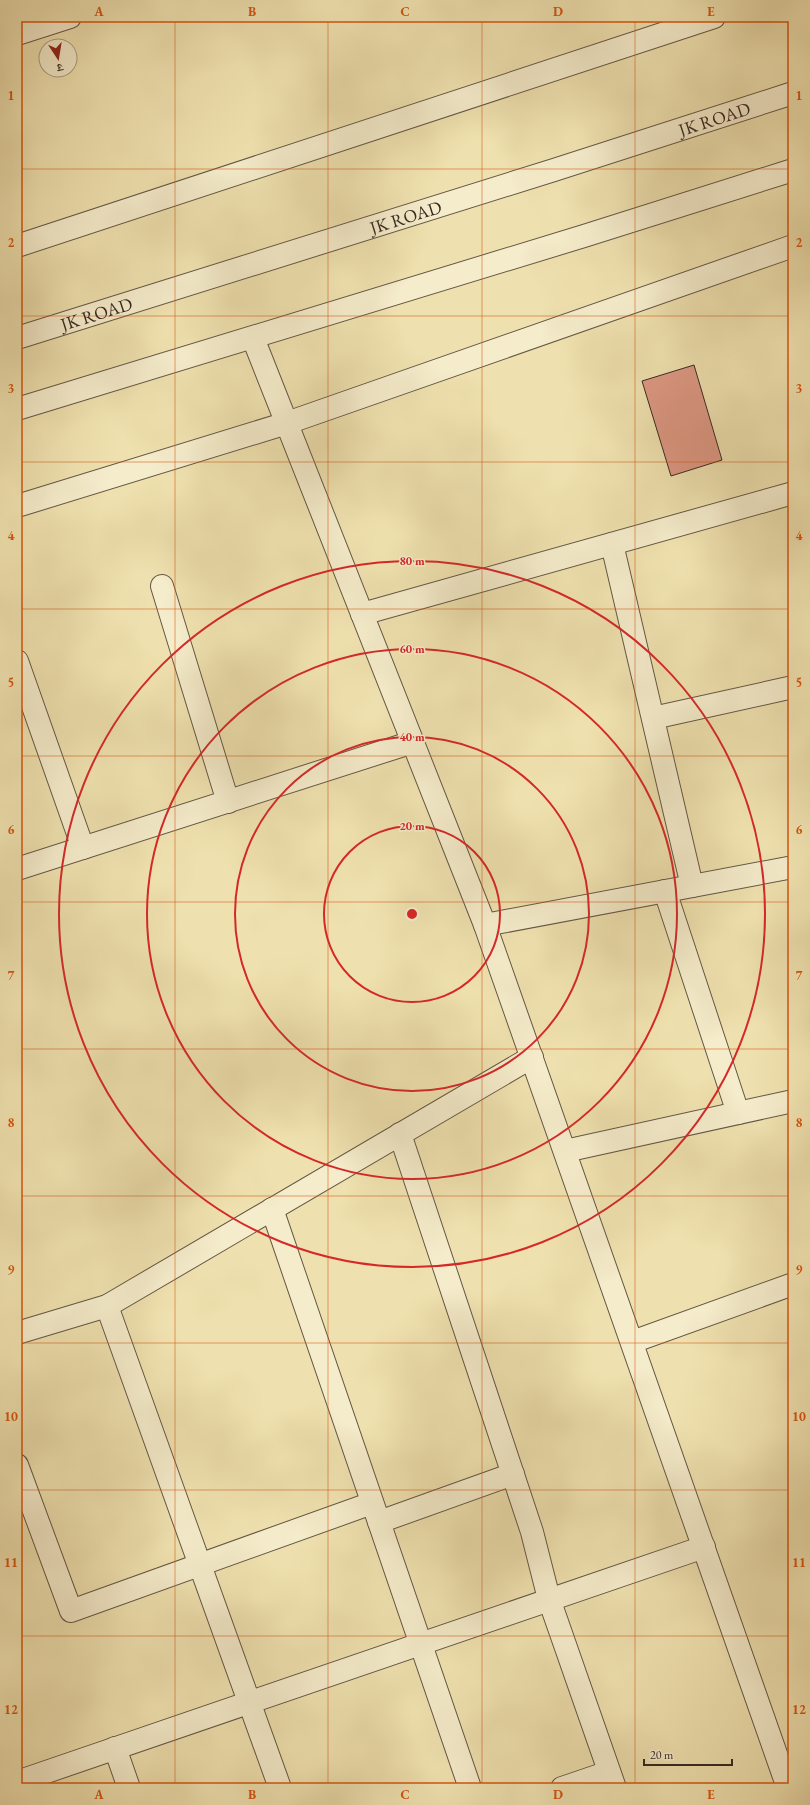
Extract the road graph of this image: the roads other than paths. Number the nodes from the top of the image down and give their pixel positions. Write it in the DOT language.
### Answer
graph roads {
  1 [pos="70,17"];
  2 [pos="714,17"];
  3 [pos="17,34"];
  4 [pos="793,93"];
  5 [pos="793,170"];
  6 [pos="17,246"];
  7 [pos="793,246"];
  8 [pos="17,338"];
  9 [pos="253,338"];
  10 [pos="17,409"];
  11 [pos="287,423"];
  12 [pos="793,493"];
  13 [pos="17,506"];
  14 [pos="612,544"];
  15 [pos="162,586"];
  16 [pos="362,614"];
  17 [pos="17,661"];
  18 [pos="793,687"];
  19 [pos="653,718"];
  20 [pos="413,742"];
  21 [pos="228,802"];
  22 [pos="83,848"];
  23 [pos="793,867"];
  24 [pos="17,869"];
  25 [pos="692,886"];
  26 [pos="665,891"];
  27 [pos="485,925"];
  28 [pos="532,1057"];
  29 [pos="793,1101"];
  30 [pos="738,1113"];
  31 [pos="400,1134"];
  32 [pos="565,1151"];
  33 [pos="272,1209"];
  34 [pos="793,1284"];
  35 [pos="107,1306"];
  36 [pos="17,1333"];
  37 [pos="632,1342"];
  38 [pos="17,1465"];
  39 [pos="513,1474"];
  40 [pos="376,1513"];
  41 [pos="704,1546"];
  42 [pos="200,1566"];
  43 [pos="550,1599"];
  44 [pos="420,1644"];
  45 [pos="249,1702"];
  46 [pos="115,1748"];
  47 [pos="612,1780"];
  48 [pos="17,1782"];
  49 [pos="130,1788"];
  50 [pos="280,1788"];
  51 [pos="470,1788"];
  52 [pos="562,1788"];
  53 [pos="788,1788"];
  1 -- 3 [label="street"];
  2 -- 6 [label="street"];
  4 -- 8 [label="street, JK ROAD"];
  5 -- 9 [label="street"];
  7 -- 11 [label="street"];
  9 -- 10 [label="street"];
  9 -- 11 [label="street"];
  11 -- 13 [label="street"];
  11 -- 16 [label="street"];
  12 -- 14 [label="street"];
  14 -- 16 [label="street"];
  14 -- 19 [label="street"];
  15 -- 21 [label="street"];
  16 -- 20 [label="street"];
  17 -- 22 [label="street"];
  18 -- 19 [label="street"];
  19 -- 25 [label="street"];
  20 -- 21 [label="street"];
  20 -- 27 [label="street"];
  21 -- 22 [label="street"];
  22 -- 24 [label="street"];
  23 -- 25 [label="street"];
  25 -- 26 [label="street"];
  26 -- 27 [label="street"];
  26 -- 30 [label="street"];
  27 -- 28 [label="street"];
  28 -- 31 [label="street"];
  28 -- 32 [label="street"];
  29 -- 30 [label="street"];
  30 -- 32 [label="street"];
  31 -- 33 [label="street"];
  31 -- 39 [label="street"];
  32 -- 37 [label="street"];
  33 -- 35 [label="street"];
  33 -- 40 [label="street"];
  34 -- 37 [label="street"];
  35 -- 36 [label="street"];
  35 -- 42 [label="street"];
  37 -- 41 [label="street"];
  38 -- 42 [label="street"];
  39 -- 40 [label="street"];
  39 -- 43 [label="street"];
  40 -- 42 [label="street"];
  40 -- 44 [label="street"];
  41 -- 43 [label="street"];
  41 -- 53 [label="street"];
  42 -- 45 [label="street"];
  43 -- 44 [label="street"];
  43 -- 47 [label="street"];
  44 -- 45 [label="street"];
  44 -- 51 [label="street"];
  45 -- 46 [label="street"];
  45 -- 50 [label="street"];
  46 -- 48 [label="street"];
  46 -- 49 [label="street"];
  47 -- 52 [label="street"];
}
